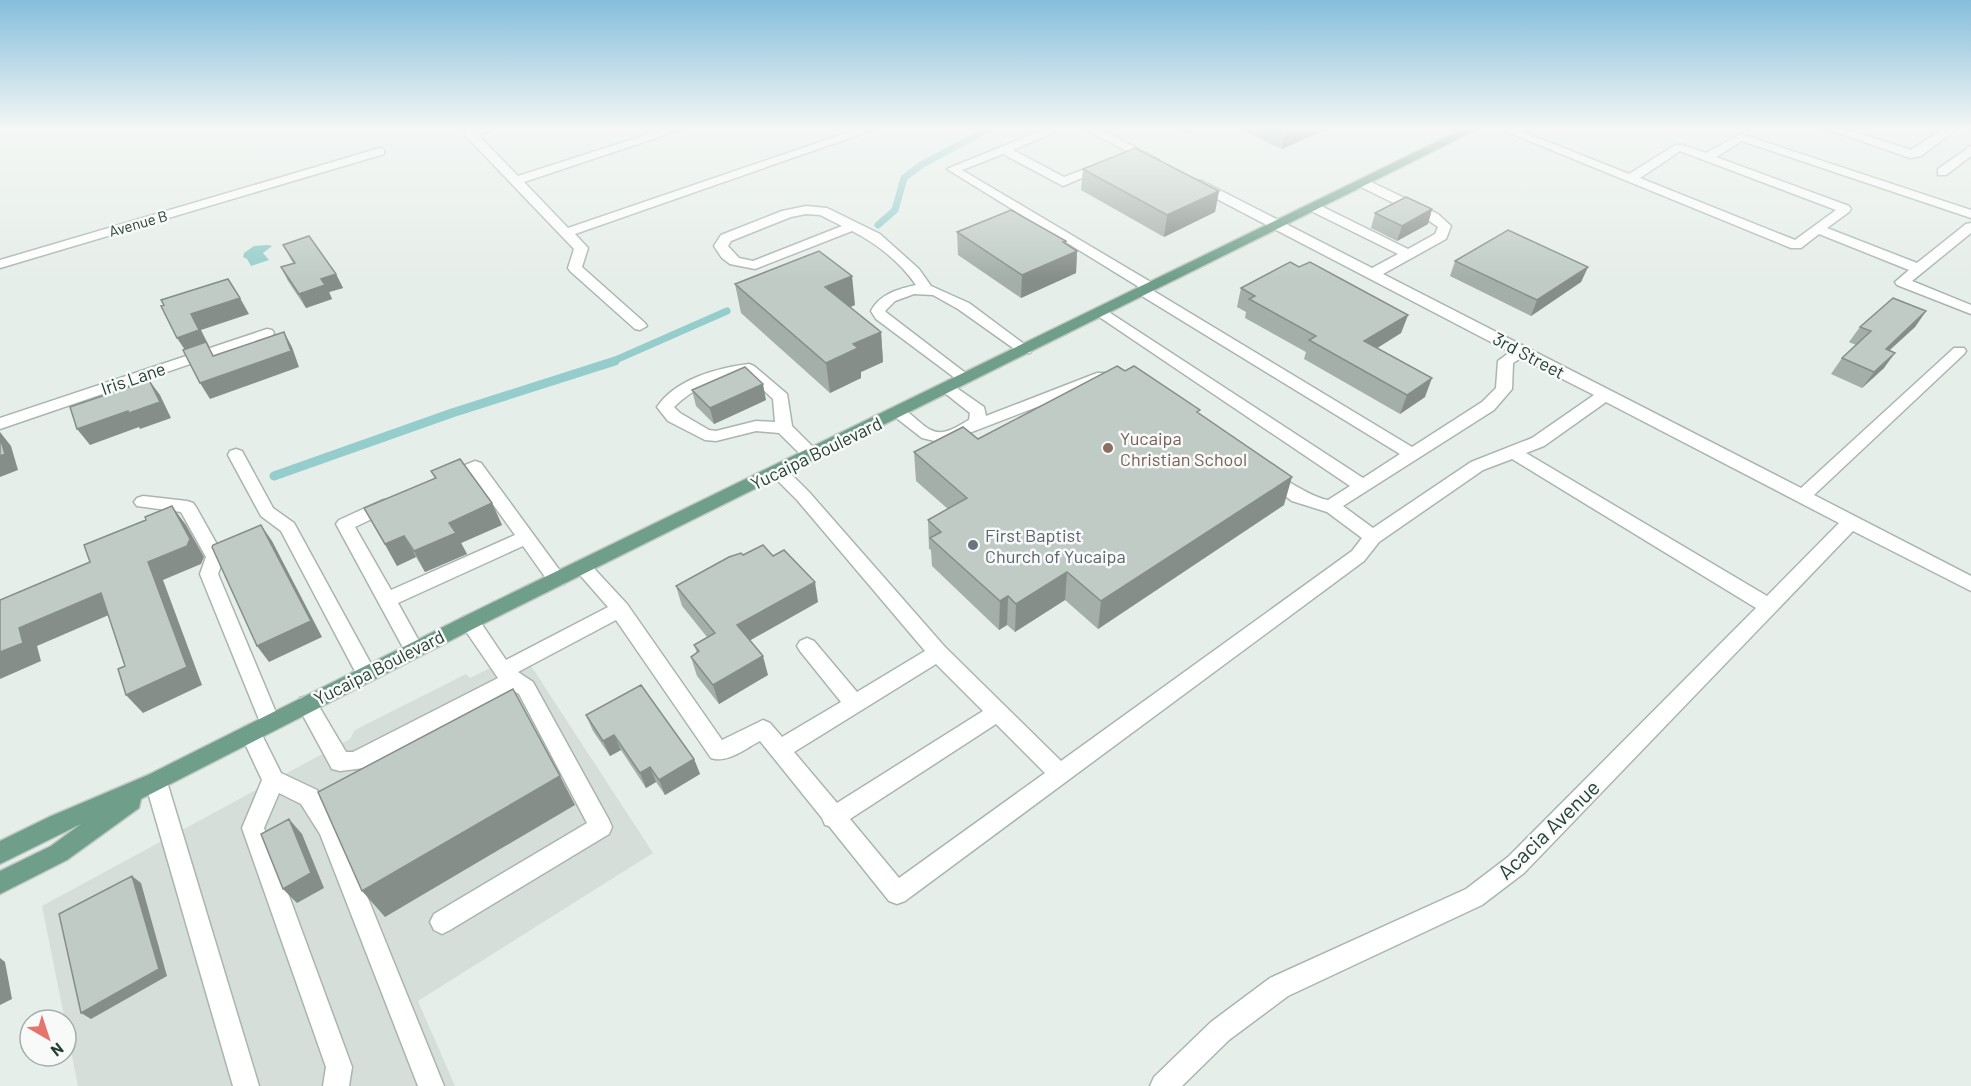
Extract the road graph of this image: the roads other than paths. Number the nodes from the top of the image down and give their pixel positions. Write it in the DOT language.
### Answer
graph roads {
  1 [pos="293,178"];
  2 [pos="513,178"];
  3 [pos="526,178"];
  4 [pos="727,178"];
  5 [pos="967,178"];
  6 [pos="1055,178"];
  7 [pos="1074,178"];
  8 [pos="1187,178"];
  9 [pos="1374,178"];
  10 [pos="1627,178"];
  11 [pos="1762,178"];
  12 [pos="1863,178"];
  13 [pos="1630,179"];
  14 [pos="516,181"];
  15 [pos="1363,183"];
  16 [pos="1313,207"];
  17 [pos="1971,214"];
  18 [pos="1278,225"];
  19 [pos="853,226"];
  20 [pos="1971,227"];
  21 [pos="1819,230"];
  22 [pos="568,232"];
  23 [pos="1407,254"];
  24 [pos="0,264"];
  25 [pos="1919,269"];
  26 [pos="1374,273"];
  27 [pos="1146,288"];
  28 [pos="926,289"];
  29 [pos="1971,310"];
  30 [pos="1099,312"];
  31 [pos="640,326"];
  32 [pos="267,333"];
  33 [pos="1025,350"];
  34 [pos="1521,351"];
  35 [pos="1959,351"];
  36 [pos="964,378"];
  37 [pos="1132,386"];
  38 [pos="946,387"];
  39 [pos="1605,395"];
  40 [pos="898,413"];
  41 [pos="977,422"];
  42 [pos="0,424"];
  43 [pos="784,428"];
  44 [pos="1513,452"];
  45 [pos="811,454"];
  46 [pos="1412,454"];
  47 [pos="236,455"];
  48 [pos="1259,471"];
  49 [pos="779,472"];
  50 [pos="431,486"];
  51 [pos="1364,486"];
  52 [pos="410,495"];
  53 [pos="1802,497"];
  54 [pos="143,502"];
  55 [pos="1331,506"];
  56 [pos="1851,522"];
  57 [pos="526,537"];
  58 [pos="1373,537"];
  59 [pos="582,567"];
  60 [pos="557,579"];
  61 [pos="1971,584"];
  62 [pos="387,600"];
  63 [pos="1768,606"];
  64 [pos="620,609"];
  65 [pos="470,622"];
  66 [pos="807,646"];
  67 [pos="414,650"];
  68 [pos="938,653"];
  69 [pos="366,674"];
  70 [pos="507,676"];
  71 [pos="307,704"];
  72 [pos="855,704"];
  73 [pos="997,713"];
  74 [pos="270,722"];
  75 [pos="251,734"];
  76 [pos="779,750"];
  77 [pos="1060,774"];
  78 [pos="273,780"];
  79 [pos="156,782"];
  80 [pos="834,818"];
  81 [pos="0,853"];
  82 [pos="0,882"];
  83 [pos="442,922"];
  84 [pos="246,1086"];
  85 [pos="336,1086"];
  86 [pos="431,1086"];
  87 [pos="1164,1086"];
  1 -- 24 [label="street, Avenue B"];
  2 -- 14 [label="street"];
  3 -- 14 [label="street"];
  4 -- 22 [label="street"];
  5 -- 27 [label="street"];
  6 -- 7 [label="street"];
  8 -- 18 [label="street, 3rd Street"];
  9 -- 15 [label="main road, Yucaipa Boulevard"];
  10 -- 13 [label="street"];
  11 -- 21 [label="street"];
  12 -- 17 [label="street"];
  13 -- 21 [label="street"];
  14 -- 22 [label="street"];
  15 -- 16 [label="main road, Yucaipa Boulevard"];
  15 -- 23 [label="street"];
  16 -- 18 [label="main road, Yucaipa Boulevard"];
  16 -- 23 [label="street"];
  18 -- 26 [label="street, 3rd Street"];
  18 -- 27 [label="main road, Yucaipa Boulevard"];
  19 -- 19 [label="street"];
  19 -- 28 [label="street"];
  20 -- 25 [label="street"];
  21 -- 25 [label="street"];
  22 -- 31 [label="street"];
  23 -- 26 [label="street"];
  25 -- 29 [label="street"];
  26 -- 34 [label="street, 3rd Street"];
  27 -- 30 [label="main road, Yucaipa Boulevard"];
  27 -- 46 [label="street"];
  28 -- 33 [label="street"];
  28 -- 36 [label="street"];
  30 -- 33 [label="main road, Yucaipa Boulevard"];
  30 -- 51 [label="street"];
  32 -- 42 [label="street, Iris Lane"];
  33 -- 36 [label="main road, Yucaipa Boulevard"];
  34 -- 39 [label="street, 3rd Street"];
  34 -- 46 [label="street"];
  35 -- 53 [label="street"];
  36 -- 38 [label="main road, Yucaipa Boulevard"];
  37 -- 41 [label="street"];
  38 -- 40 [label="main road, Yucaipa Boulevard"];
  38 -- 41 [label="street"];
  39 -- 44 [label="street"];
  39 -- 53 [label="street, 3rd Street"];
  40 -- 41 [label="street"];
  40 -- 45 [label="main road, Yucaipa Boulevard"];
  43 -- 43 [label="street"];
  43 -- 45 [label="street"];
  44 -- 58 [label="street"];
  44 -- 63 [label="street"];
  45 -- 49 [label="main road, Yucaipa Boulevard"];
  46 -- 51 [label="street"];
  47 -- 69 [label="street"];
  48 -- 55 [label="street"];
  49 -- 59 [label="main road, Yucaipa Boulevard"];
  49 -- 68 [label="street"];
  50 -- 57 [label="street"];
  51 -- 55 [label="street"];
  52 -- 62 [label="street"];
  53 -- 56 [label="street, 3rd Street"];
  54 -- 74 [label="street"];
  55 -- 58 [label="street"];
  56 -- 61 [label="street, 3rd Street"];
  56 -- 63 [label="street, Acacia Avenue"];
  57 -- 60 [label="street"];
  57 -- 62 [label="street"];
  58 -- 77 [label="street"];
  59 -- 60 [label="main road, Yucaipa Boulevard"];
  59 -- 64 [label="street"];
  60 -- 65 [label="main road, Yucaipa Boulevard"];
  62 -- 67 [label="street"];
  63 -- 87 [label="street, Acacia Avenue"];
  64 -- 70 [label="street"];
  64 -- 76 [label="street"];
  65 -- 67 [label="main road, Yucaipa Boulevard"];
  65 -- 70 [label="street"];
  66 -- 72 [label="street"];
  67 -- 69 [label="main road, Yucaipa Boulevard"];
  68 -- 72 [label="street"];
  68 -- 73 [label="street"];
  69 -- 71 [label="main road, Yucaipa Boulevard"];
  70 -- 71 [label="street"];
  70 -- 83 [label="street"];
  71 -- 74 [label="main road, Yucaipa Boulevard"];
  72 -- 76 [label="street"];
  73 -- 77 [label="street"];
  73 -- 80 [label="street"];
  74 -- 75 [label="main road, Yucaipa Boulevard"];
  75 -- 78 [label="street"];
  75 -- 79 [label="main road, Yucaipa Boulevard"];
  76 -- 80 [label="street"];
  77 -- 80 [label="street"];
  78 -- 85 [label="street"];
  78 -- 86 [label="street"];
  79 -- 81 [label="main road, Yucaipa Boulevard"];
  79 -- 82 [label="main road, Yucaipa Boulevard"];
  79 -- 84 [label="street"];
}
